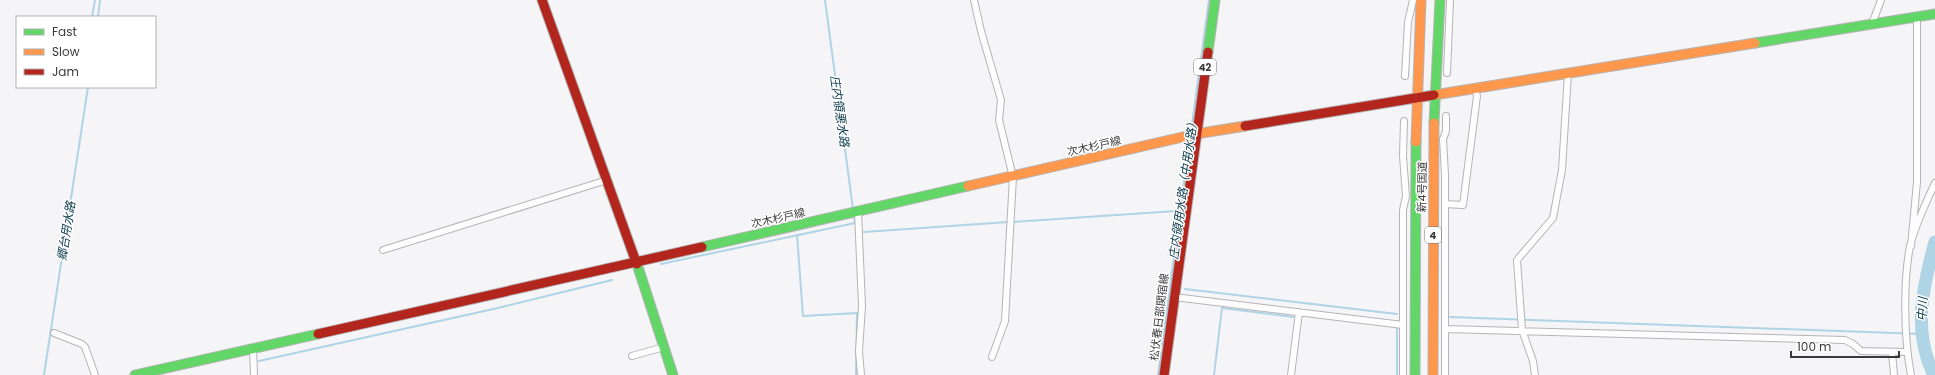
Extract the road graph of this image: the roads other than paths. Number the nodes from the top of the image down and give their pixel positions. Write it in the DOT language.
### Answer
graph roads {
  1 [pos="542,0"];
  2 [pos="974,0"];
  3 [pos="1215,0"];
  4 [pos="1413,0"];
  5 [pos="1420,0"];
  6 [pos="1440,0"];
  7 [pos="1450,0"];
  8 [pos="1881,0"];
  9 [pos="1935,14"];
  10 [pos="1917,17"];
  11 [pos="1872,24"];
  12 [pos="1447,73"];
  13 [pos="1568,73"];
  14 [pos="1405,76"];
  15 [pos="1475,89"];
  16 [pos="1435,96"];
  17 [pos="1416,99"];
  18 [pos="1446,116"];
  19 [pos="1404,121"];
  20 [pos="1196,134"];
  21 [pos="1439,151"];
  22 [pos="1012,177"];
  23 [pos="607,180"];
  24 [pos="1410,183"];
  25 [pos="1935,183"];
  26 [pos="1445,204"];
  27 [pos="858,212"];
  28 [pos="1910,246"];
  29 [pos="382,250"];
  30 [pos="636,262"];
  31 [pos="1174,297"];
  32 [pos="1299,312"];
  33 [pos="1403,325"];
  34 [pos="1446,329"];
  35 [pos="1522,330"];
  36 [pos="54,333"];
  37 [pos="664,347"];
  38 [pos="253,348"];
  39 [pos="1892,352"];
  40 [pos="1907,352"];
  41 [pos="632,356"];
  42 [pos="992,357"];
  43 [pos="95,375"];
  44 [pos="135,375"];
  45 [pos="254,375"];
  46 [pos="673,375"];
  47 [pos="861,375"];
  48 [pos="1164,375"];
  49 [pos="1291,375"];
  50 [pos="1403,375"];
  51 [pos="1414,375"];
  52 [pos="1433,375"];
  53 [pos="1445,375"];
  54 [pos="1535,375"];
  55 [pos="1894,375"];
  56 [pos="1911,375"];
  1 -- 23 [label="main road"];
  2 -- 22 [label="street"];
  3 -- 20 [label="main road, 松伏春日部関宿線 / 42"];
  4 -- 14 [label="street"];
  5 -- 17 [label="main road, 新4号国道 / 4"];
  6 -- 16 [label="main road, 新4号国道 / 4"];
  7 -- 12 [label="street"];
  8 -- 11 [label="street"];
  9 -- 10 [label="main road, 次木杉戸線"];
  10 -- 11 [label="main road, 次木杉戸線"];
  10 -- 28 [label="street"];
  11 -- 13 [label="main road, 次木杉戸線"];
  13 -- 15 [label="main road, 次木杉戸線"];
  13 -- 35 [label="street"];
  15 -- 16 [label="main road, 次木杉戸線"];
  15 -- 26 [label="street"];
  16 -- 17 [label="main road, 次木杉戸線"];
  16 -- 21 [label="main road, 新4号国道 / 4"];
  17 -- 20 [label="main road, 次木杉戸線"];
  17 -- 24 [label="main road, 新4号国道 / 4"];
  18 -- 21 [label="street"];
  19 -- 24 [label="street"];
  20 -- 22 [label="main road, 次木杉戸線"];
  20 -- 31 [label="main road, 松伏春日部関宿線 / 42"];
  21 -- 26 [label="street"];
  21 -- 52 [label="main road, 新4号国道 / 4"];
  22 -- 27 [label="main road, 次木杉戸線"];
  22 -- 42 [label="street"];
  23 -- 29 [label="street"];
  23 -- 30 [label="main road"];
  24 -- 33 [label="street"];
  24 -- 51 [label="main road, 新4号国道 / 4"];
  25 -- 28 [label="street"];
  26 -- 34 [label="street"];
  27 -- 30 [label="main road, 次木杉戸線"];
  27 -- 47 [label="street"];
  28 -- 40 [label="street"];
  30 -- 37 [label="main road"];
  30 -- 38 [label="main road, 次木杉戸線"];
  31 -- 32 [label="street"];
  31 -- 48 [label="main road, 松伏春日部関宿線 / 42"];
  32 -- 33 [label="street"];
  32 -- 49 [label="street"];
  33 -- 50 [label="street"];
  34 -- 35 [label="street"];
  34 -- 53 [label="street"];
  35 -- 39 [label="street"];
  35 -- 54 [label="street"];
  36 -- 43 [label="street"];
  37 -- 41 [label="street"];
  37 -- 46 [label="main road"];
  38 -- 44 [label="main road, 次木杉戸線"];
  38 -- 45 [label="street"];
  39 -- 40 [label="street"];
  39 -- 55 [label="street"];
  40 -- 56 [label="street"];
}
